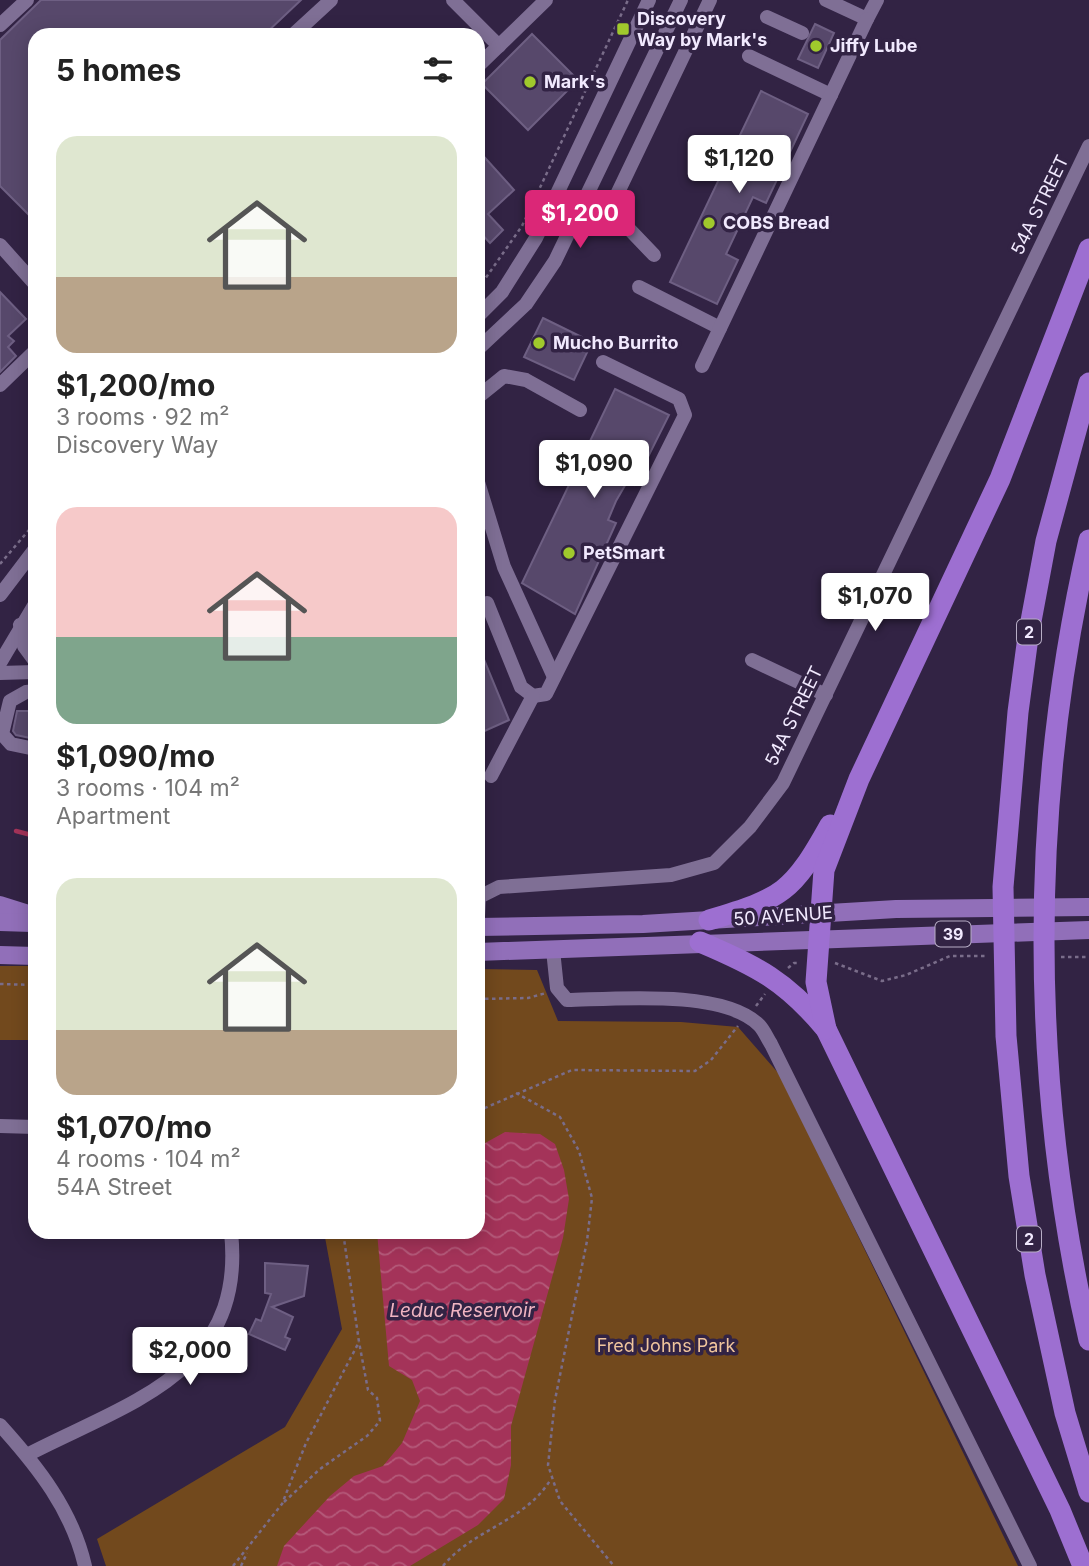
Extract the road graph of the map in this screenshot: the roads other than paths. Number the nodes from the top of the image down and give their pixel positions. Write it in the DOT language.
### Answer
graph roads {
  1 [pos="27,0"];
  2 [pos="331,0"];
  3 [pos="453,0"];
  4 [pos="546,0"];
  5 [pos="649,0"];
  6 [pos="681,0"];
  7 [pos="710,0"];
  8 [pos="826,0"];
  9 [pos="877,0"];
  10 [pos="767,17"];
  11 [pos="867,19"];
  12 [pos="0,25"];
  13 [pos="301,28"];
  14 [pos="481,28"];
  15 [pos="485,32"];
  16 [pos="802,33"];
  17 [pos="499,46"];
  18 [pos="749,56"];
  19 [pos="485,59"];
  20 [pos="831,95"];
  21 [pos="1089,146"];
  22 [pos="0,245"];
  23 [pos="1089,249"];
  24 [pos="654,255"];
  25 [pos="28,276"];
  26 [pos="639,288"];
  27 [pos="485,309"];
  28 [pos="720,328"];
  29 [pos="485,342"];
  30 [pos="28,358"];
  31 [pos="603,362"];
  32 [pos="702,366"];
  33 [pos="1089,383"];
  34 [pos="0,385"];
  35 [pos="485,391"];
  36 [pos="580,410"];
  37 [pos="485,505"];
  38 [pos="1089,540"];
  39 [pos="28,558"];
  40 [pos="0,594"];
  41 [pos="487,603"];
  42 [pos="28,614"];
  43 [pos="20,625"];
  44 [pos="28,651"];
  45 [pos="752,660"];
  46 [pos="0,663"];
  47 [pos="28,672"];
  48 [pos="0,673"];
  49 [pos="554,677"];
  50 [pos="28,692"];
  51 [pos="826,695"];
  52 [pos="533,696"];
  53 [pos="28,748"];
  54 [pos="491,776"];
  55 [pos="859,779"];
  56 [pos="485,894"];
  57 [pos="0,905"];
  58 [pos="1089,907"];
  59 [pos="946,908"];
  60 [pos="820,913"];
  61 [pos="28,914"];
  62 [pos="709,920"];
  63 [pos="0,922"];
  64 [pos="28,923"];
  65 [pos="485,927"];
  66 [pos="1089,930"];
  67 [pos="818,938"];
  68 [pos="700,942"];
  69 [pos="553,950"];
  70 [pos="485,952"];
  71 [pos="0,955"];
  72 [pos="28,956"];
  73 [pos="826,1029"];
  74 [pos="0,1126"];
  75 [pos="28,1126"];
  76 [pos="231,1239"];
  77 [pos="1089,1340"];
  78 [pos="0,1426"];
  79 [pos="27,1455"];
  80 [pos="1089,1492"];
  81 [pos="85,1566"];
  82 [pos="1030,1566"];
  83 [pos="1083,1566"];
  1 -- 12 [label="street"];
  2 -- 13 [label="street"];
  3 -- 14 [label="street"];
  4 -- 17 [label="street"];
  5 -- 27 [label="street"];
  6 -- 29 [label="street"];
  7 -- 24 [label="street"];
  8 -- 11 [label="street"];
  9 -- 11 [label="street"];
  10 -- 16 [label="street"];
  11 -- 20 [label="street"];
  15 -- 17 [label="street"];
  17 -- 19 [label="street"];
  18 -- 20 [label="street"];
  20 -- 28 [label="street"];
  21 -- 51 [label="street, 54A STREET"];
  22 -- 25 [label="street"];
  23 -- 55 [label="highway"];
  26 -- 28 [label="street"];
  28 -- 32 [label="street"];
  30 -- 34 [label="street"];
  31 -- 49 [label="street"];
  33 -- 80 [label="highway, 2"];
  35 -- 36 [label="street"];
  37 -- 49 [label="street"];
  38 -- 77 [label="highway, 2"];
  39 -- 40 [label="street"];
  41 -- 52 [label="street"];
  42 -- 43 [label="street"];
  43 -- 44 [label="street"];
  43 -- 46 [label="street"];
  45 -- 51 [label="street"];
  47 -- 48 [label="street"];
  49 -- 52 [label="street"];
  50 -- 53 [label="street"];
  51 -- 56 [label="street, 54A STREET"];
  52 -- 54 [label="street"];
  55 -- 60 [label="highway"];
  55 -- 62 [label="highway"];
  57 -- 61 [label="main road"];
  58 -- 59 [label="main road, 50 AVENUE / 39"];
  59 -- 60 [label="main road, 50 AVENUE / 39"];
  59 -- 67 [label="main road"];
  60 -- 62 [label="main road, 50 AVENUE / 39"];
  60 -- 67 [label="highway"];
  62 -- 65 [label="main road, 50 AVENUE / 39"];
  63 -- 64 [label="main road"];
  66 -- 67 [label="main road, 50 AVENUE / 39"];
  67 -- 68 [label="main road, 50 AVENUE / 39"];
  67 -- 73 [label="highway"];
  68 -- 69 [label="main road, 50 AVENUE / 39"];
  68 -- 73 [label="highway"];
  69 -- 70 [label="main road, 50 AVENUE / 39"];
  69 -- 82 [label="street"];
  71 -- 72 [label="main road"];
  73 -- 83 [label="highway"];
  74 -- 75 [label="street"];
  76 -- 79 [label="street"];
  78 -- 79 [label="street"];
  79 -- 81 [label="street"];
}
